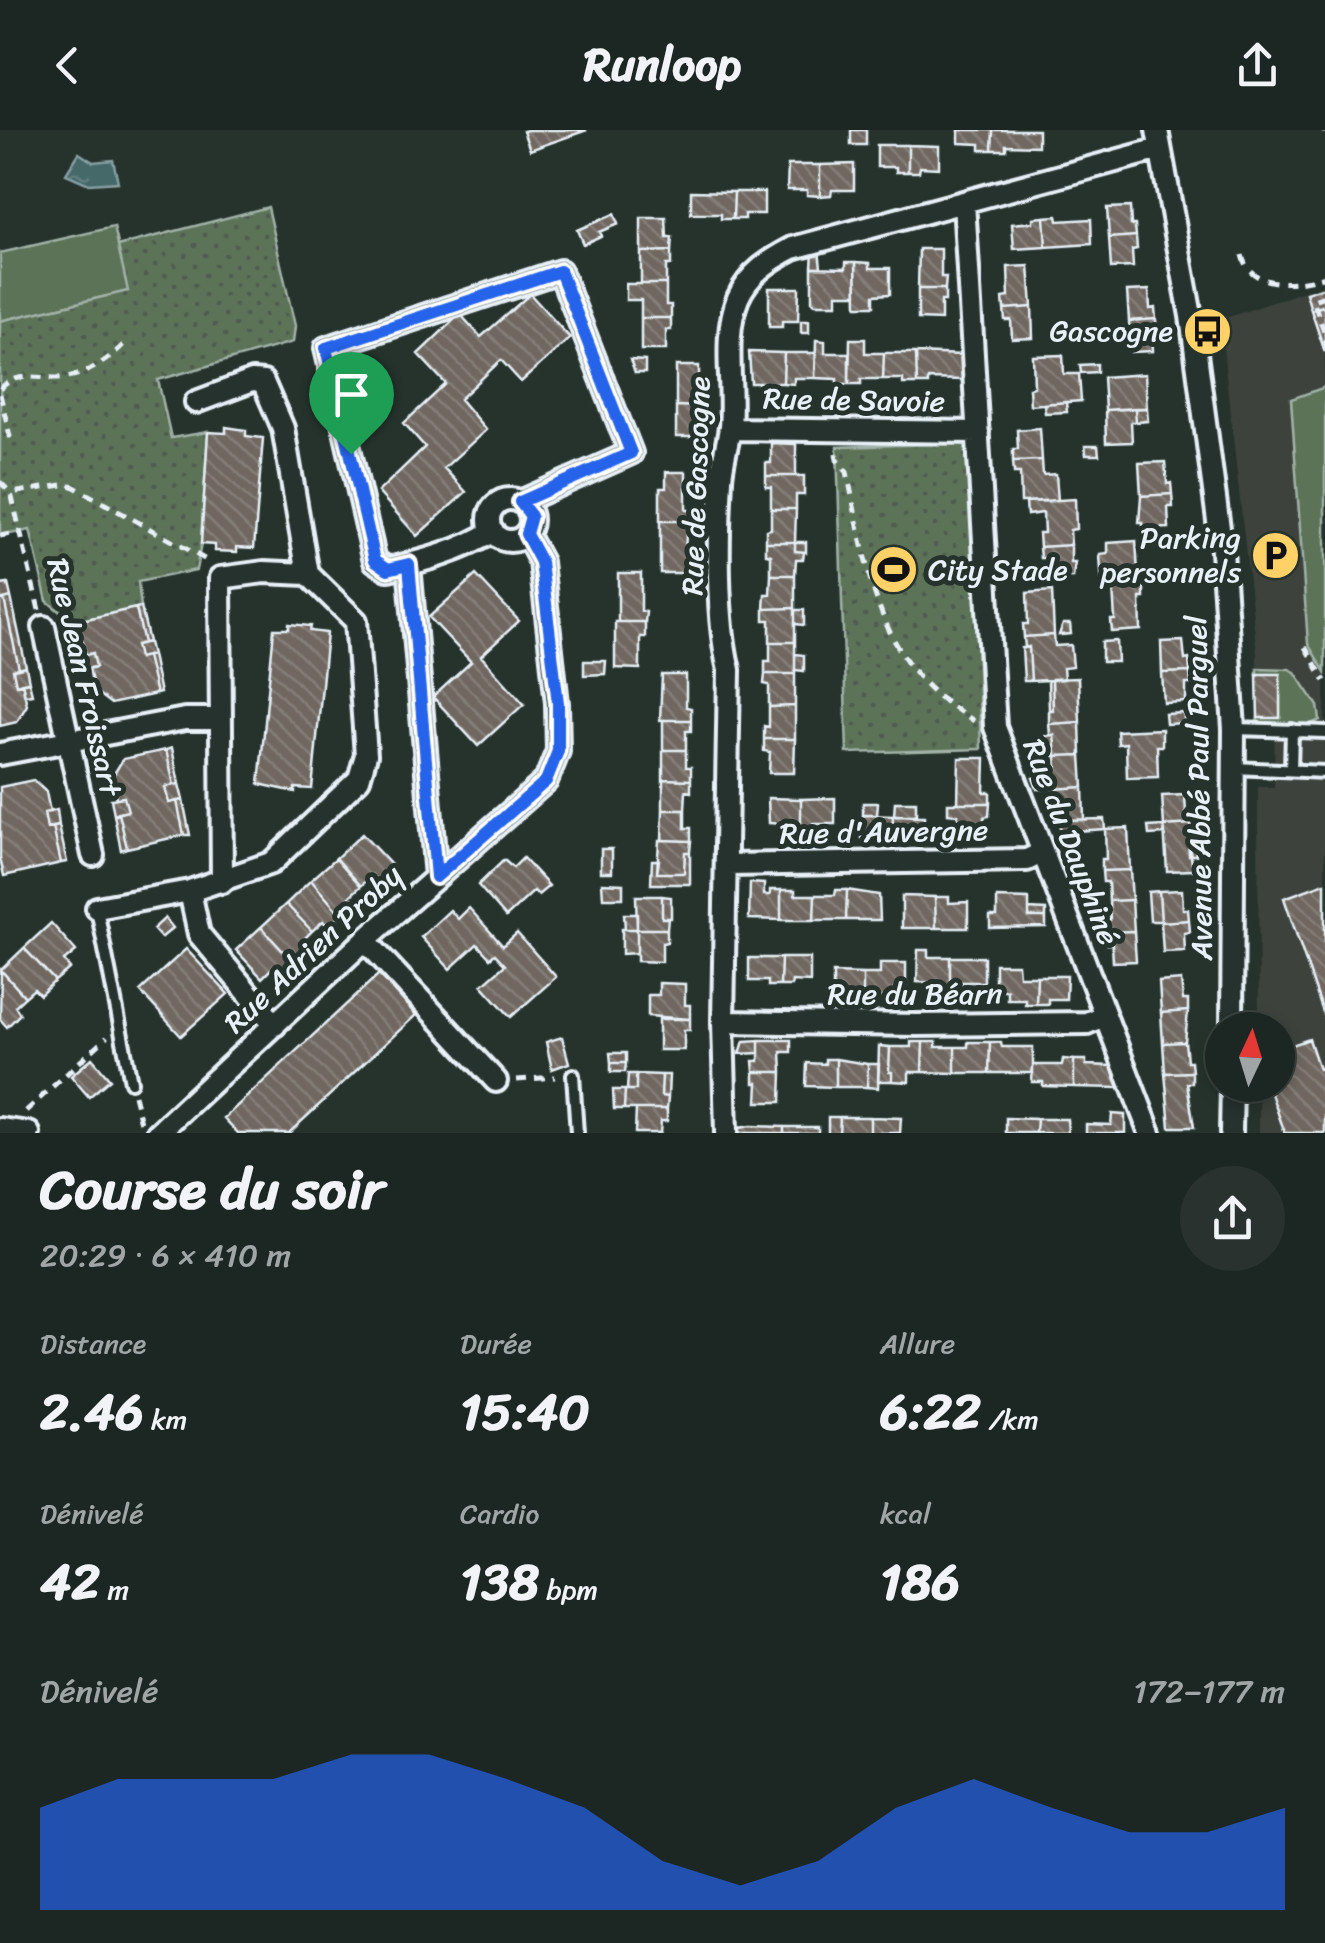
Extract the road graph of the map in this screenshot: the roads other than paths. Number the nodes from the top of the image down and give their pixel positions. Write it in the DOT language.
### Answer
graph roads {
  1 [pos="1158,139"];
  2 [pos="964,202"];
  3 [pos="196,402"];
  4 [pos="730,429"];
  5 [pos="978,432"];
  6 [pos="520,502"];
  7 [pos="493,531"];
  8 [pos="526,534"];
  9 [pos="409,564"];
  10 [pos="308,574"];
  11 [pos="44,627"];
  12 [pos="221,719"];
  13 [pos="1234,728"];
  14 [pos="1292,730"];
  15 [pos="1325,732"];
  16 [pos="70,740"];
  17 [pos="0,754"];
  18 [pos="1233,768"];
  19 [pos="1292,770"];
  20 [pos="1325,772"];
  21 [pos="94,854"];
  22 [pos="1041,854"];
  23 [pos="728,864"];
  24 [pos="436,877"];
  25 [pos="222,882"];
  26 [pos="190,891"];
  27 [pos="97,908"];
  28 [pos="365,940"];
  29 [pos="1232,1012"];
  30 [pos="1105,1016"];
  31 [pos="723,1022"];
  32 [pos="274,1025"];
  33 [pos="573,1075"];
  34 [pos="496,1081"];
  35 [pos="131,1082"];
  36 [pos="1232,1102"];
  37 [pos="27,1123"];
  38 [pos="0,1129"];
  39 [pos="158,1133"];
  40 [pos="578,1133"];
  41 [pos="726,1133"];
  42 [pos="1150,1133"];
  43 [pos="1231,1133"];
  1 -- 2 [label="street, Rue de Gascogne"];
  1 -- 13 [label="street, Avenue Abbé Paul Parguel"];
  2 -- 4 [label="street, Rue de Gascogne"];
  2 -- 5 [label="street, Rue du Dauphiné"];
  3 -- 10 [label="street"];
  4 -- 5 [label="street, Rue de Savoie"];
  4 -- 23 [label="street, Rue de Gascogne"];
  5 -- 22 [label="street, Rue du Dauphiné"];
  6 -- 7 [label="street"];
  6 -- 8 [label="street"];
  6 -- 9 [label="street"];
  7 -- 8 [label="street"];
  7 -- 9 [label="street"];
  8 -- 24 [label="street, Rue Adrien Proby"];
  9 -- 24 [label="street"];
  10 -- 12 [label="street"];
  10 -- 25 [label="street"];
  11 -- 16 [label="street, Rue Jean Froissart"];
  12 -- 16 [label="street"];
  12 -- 25 [label="street"];
  13 -- 14 [label="lane"];
  13 -- 18 [label="street, Avenue Abbé Paul Parguel"];
  14 -- 15 [label="lane"];
  14 -- 19 [label="lane"];
  16 -- 17 [label="street"];
  16 -- 21 [label="street, Rue Jean Froissart"];
  18 -- 19 [label="lane"];
  18 -- 29 [label="street, Avenue Abbé Paul Parguel"];
  19 -- 20 [label="lane"];
  22 -- 23 [label="street, Rue d'Auvergne"];
  22 -- 30 [label="street, Rue du Dauphiné"];
  23 -- 31 [label="street, Rue de Gascogne"];
  24 -- 28 [label="street, Rue Adrien Proby"];
  25 -- 26 [label="street"];
  26 -- 27 [label="street"];
  26 -- 32 [label="street"];
  27 -- 35 [label="lane"];
  28 -- 32 [label="street, Rue Adrien Proby"];
  28 -- 34 [label="street"];
  30 -- 31 [label="street, Rue du Béarn"];
  30 -- 42 [label="street, Rue du Dauphiné"];
  31 -- 41 [label="street, Rue de Gascogne"];
  32 -- 39 [label="street, Rue Adrien Proby"];
  33 -- 40 [label="lane"];
  36 -- 43 [label="street"];
  37 -- 38 [label="street"];
}
